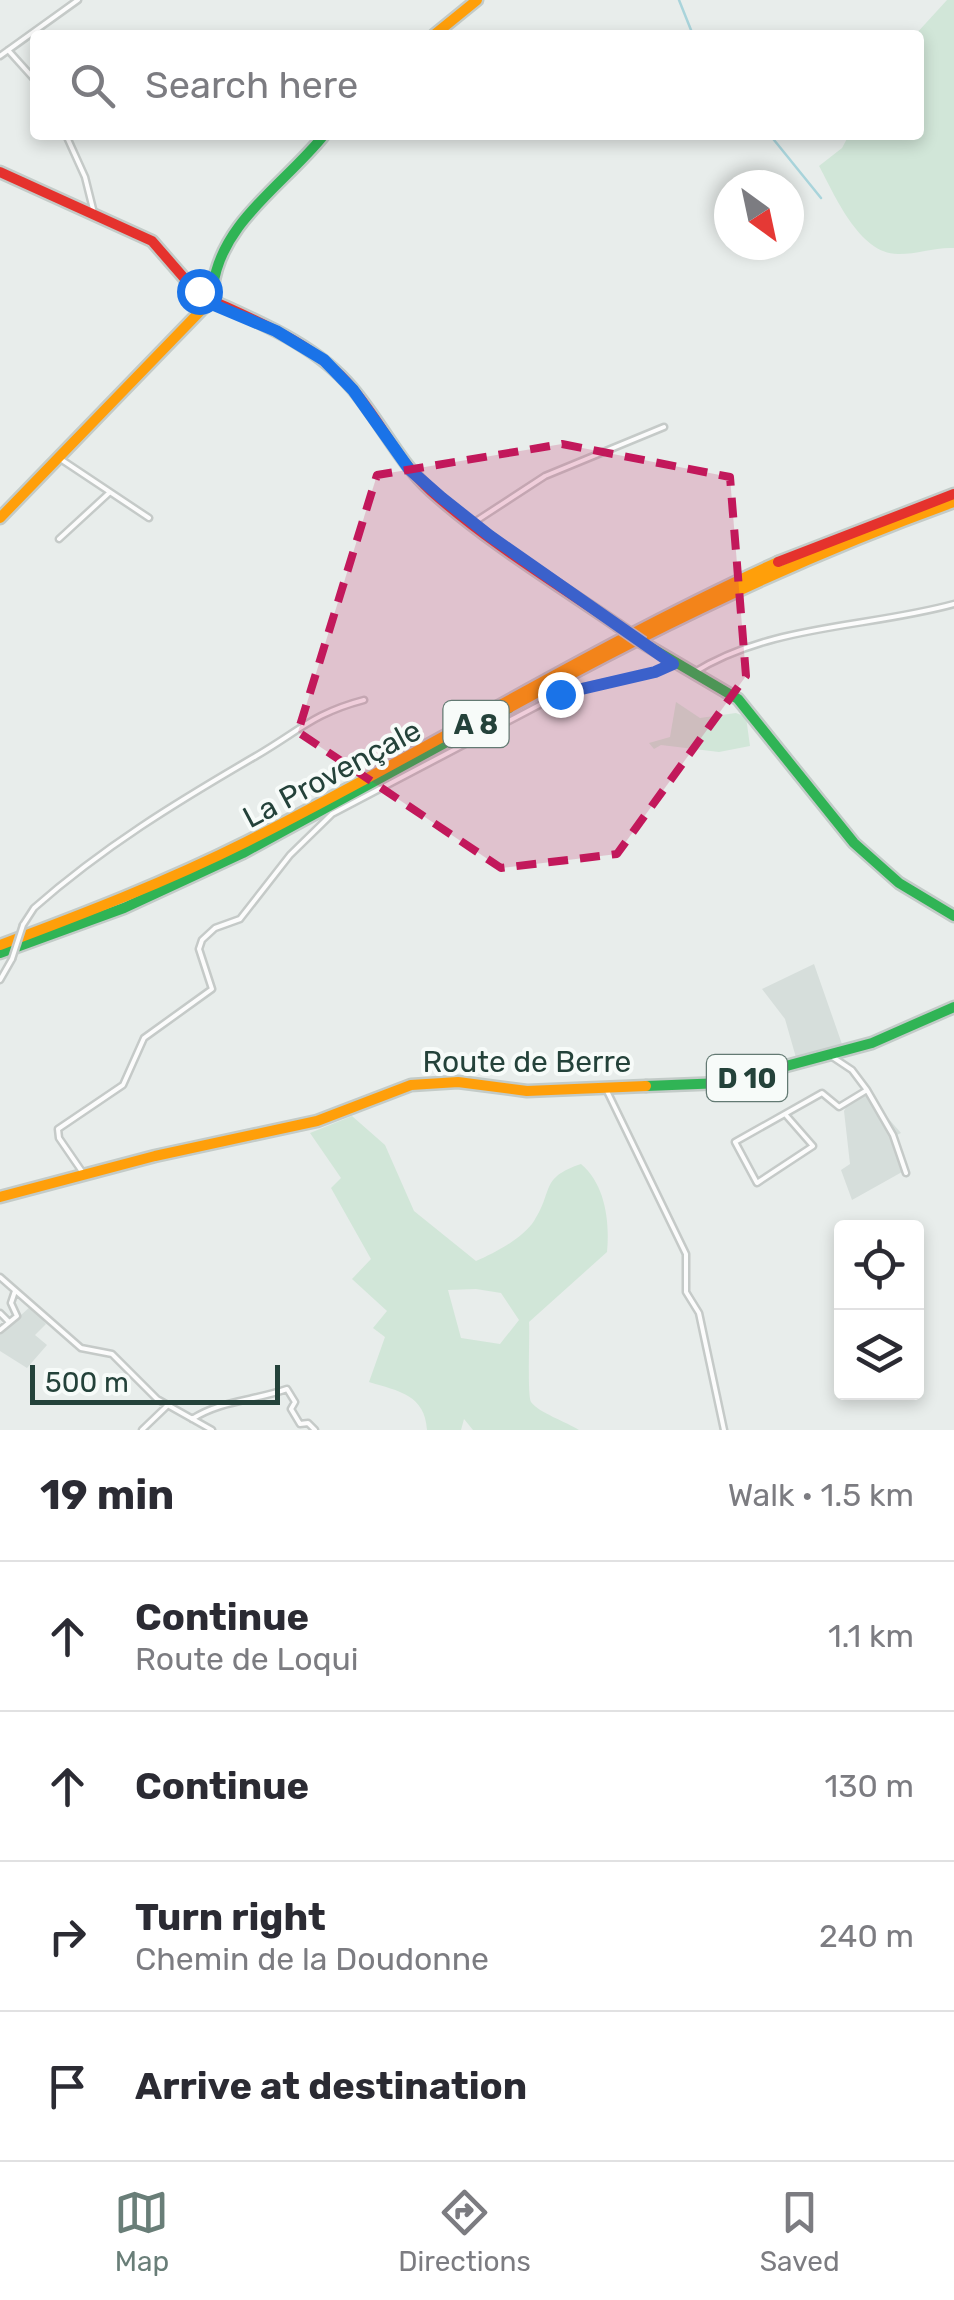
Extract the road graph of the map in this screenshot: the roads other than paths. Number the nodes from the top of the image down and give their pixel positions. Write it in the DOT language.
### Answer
graph roads {
  1 [pos="78,0"];
  2 [pos="477,0"];
  3 [pos="36,30"];
  4 [pos="440,30"];
  5 [pos="30,34"];
  6 [pos="8,50"];
  7 [pos="0,56"];
  8 [pos="30,74"];
  9 [pos="68,140"];
  10 [pos="320,140"];
  11 [pos="0,172"];
  12 [pos="94,214"];
  13 [pos="206,294"];
  14 [pos="664,428"];
  15 [pos="58,458"];
  16 [pos="109,493"];
  17 [pos="954,494"];
  18 [pos="954,502"];
  19 [pos="0,518"];
  20 [pos="150,518"];
  21 [pos="472,524"];
  22 [pos="59,539"];
  23 [pos="954,604"];
  24 [pos="673,664"];
  25 [pos="693,673"];
  26 [pos="364,700"];
  27 [pos="954,916"];
  28 [pos="0,945"];
  29 [pos="0,953"];
  30 [pos="0,980"];
  31 [pos="954,1009"];
  32 [pos="830,1056"];
  33 [pos="606,1089"];
  34 [pos="867,1090"];
  35 [pos="785,1114"];
  36 [pos="906,1173"];
  37 [pos="84,1175"];
  38 [pos="0,1198"];
  39 [pos="0,1276"];
  40 [pos="15,1292"];
  41 [pos="0,1314"];
  42 [pos="9,1322"];
  43 [pos="0,1330"];
  44 [pos="167,1406"];
  45 [pos="192,1419"];
  46 [pos="142,1430"];
  47 [pos="212,1430"];
  48 [pos="316,1430"];
  49 [pos="724,1430"];
  1 -- 3 [label="street"];
  2 -- 4 [label="main road"];
  5 -- 6 [label="street"];
  6 -- 7 [label="street"];
  6 -- 8 [label="street"];
  9 -- 12 [label="street"];
  10 -- 13 [label="main road"];
  11 -- 12 [label="main road"];
  12 -- 13 [label="main road"];
  13 -- 15 [label="main road"];
  13 -- 21 [label="main road"];
  14 -- 21 [label="street"];
  15 -- 16 [label="street"];
  15 -- 19 [label="main road"];
  16 -- 20 [label="street"];
  16 -- 22 [label="street"];
  17 -- 28 [label="main road, La Provençale / A 8"];
  18 -- 29 [label="main road, La Provençale / A 8"];
  21 -- 24 [label="main road, bridge"];
  23 -- 25 [label="street"];
  24 -- 25 [label="main road"];
  24 -- 37 [label="street"];
  25 -- 27 [label="main road"];
  26 -- 30 [label="street, bridge"];
  31 -- 32 [label="main road, Route de Berre / D 10"];
  32 -- 33 [label="main road, Route de Berre / D 10"];
  32 -- 34 [label="street"];
  33 -- 37 [label="main road, Route de Berre / D 10"];
  33 -- 49 [label="street"];
  34 -- 35 [label="street"];
  34 -- 36 [label="street"];
  35 -- 35 [label="street"];
  37 -- 38 [label="main road, Route de Berre"];
  39 -- 40 [label="street"];
  40 -- 42 [label="street"];
  40 -- 44 [label="street"];
  41 -- 42 [label="street"];
  42 -- 43 [label="street"];
  44 -- 45 [label="street"];
  44 -- 46 [label="street"];
  45 -- 47 [label="street"];
  45 -- 48 [label="street"];
}
